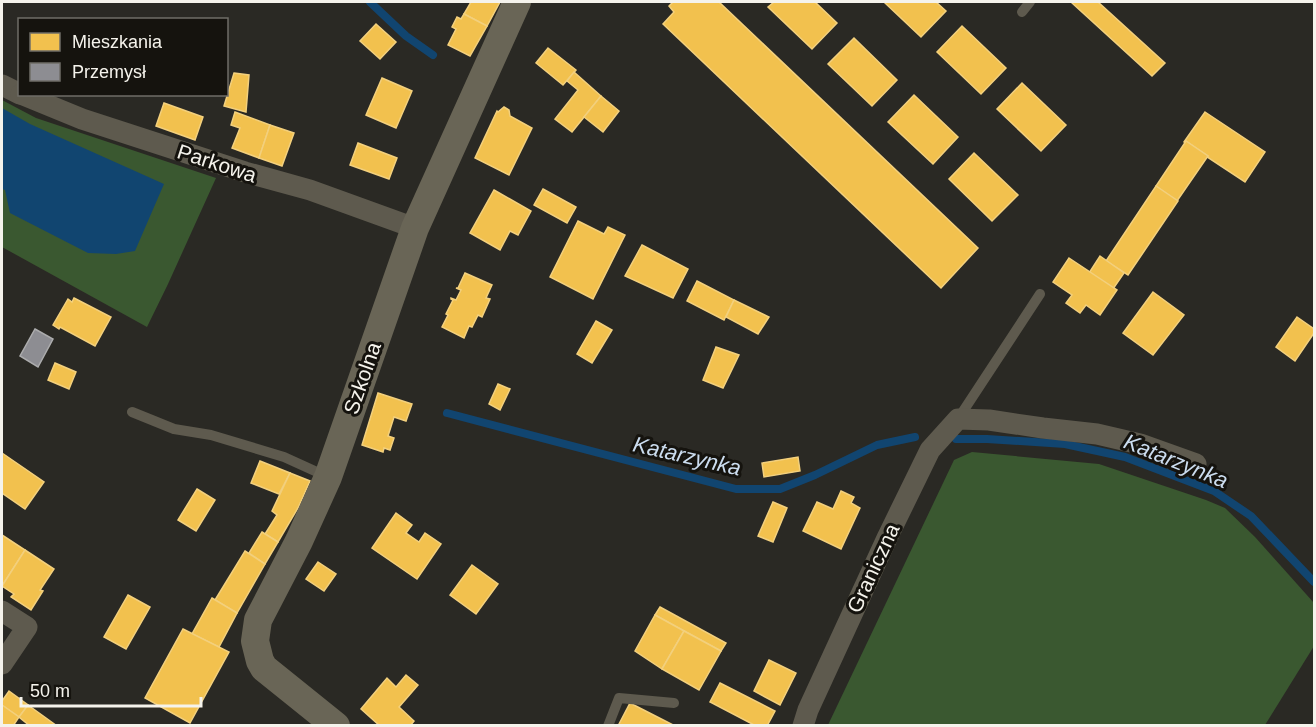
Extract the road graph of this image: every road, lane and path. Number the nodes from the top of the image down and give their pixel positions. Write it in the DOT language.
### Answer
graph roads {
  1 [pos="517,2"];
  2 [pos="1030,2"];
  3 [pos="1022,12"];
  4 [pos="2,86"];
  5 [pos="18,93"];
  6 [pos="25,96"];
  7 [pos="415,228"];
  8 [pos="1040,294"];
  9 [pos="132,412"];
  10 [pos="958,419"];
  11 [pos="1196,464"];
  12 [pos="328,477"];
  13 [pos="2,610"];
  14 [pos="2,664"];
  15 [pos="674,703"];
  16 [pos="336,726"];
  17 [pos="608,726"];
  18 [pos="803,726"];
  1 -- 7 [label="street, Szkolna"];
  2 -- 3 [label="lane"];
  4 -- 5 [label="street, Parkowa"];
  6 -- 7 [label="street, Parkowa"];
  7 -- 12 [label="street, Szkolna"];
  8 -- 10 [label="lane"];
  9 -- 12 [label="lane"];
  10 -- 11 [label="street"];
  10 -- 18 [label="street, Graniczna"];
  12 -- 16 [label="street, Szkolna"];
  13 -- 14 [label="street"];
  15 -- 17 [label="lane"];
}
